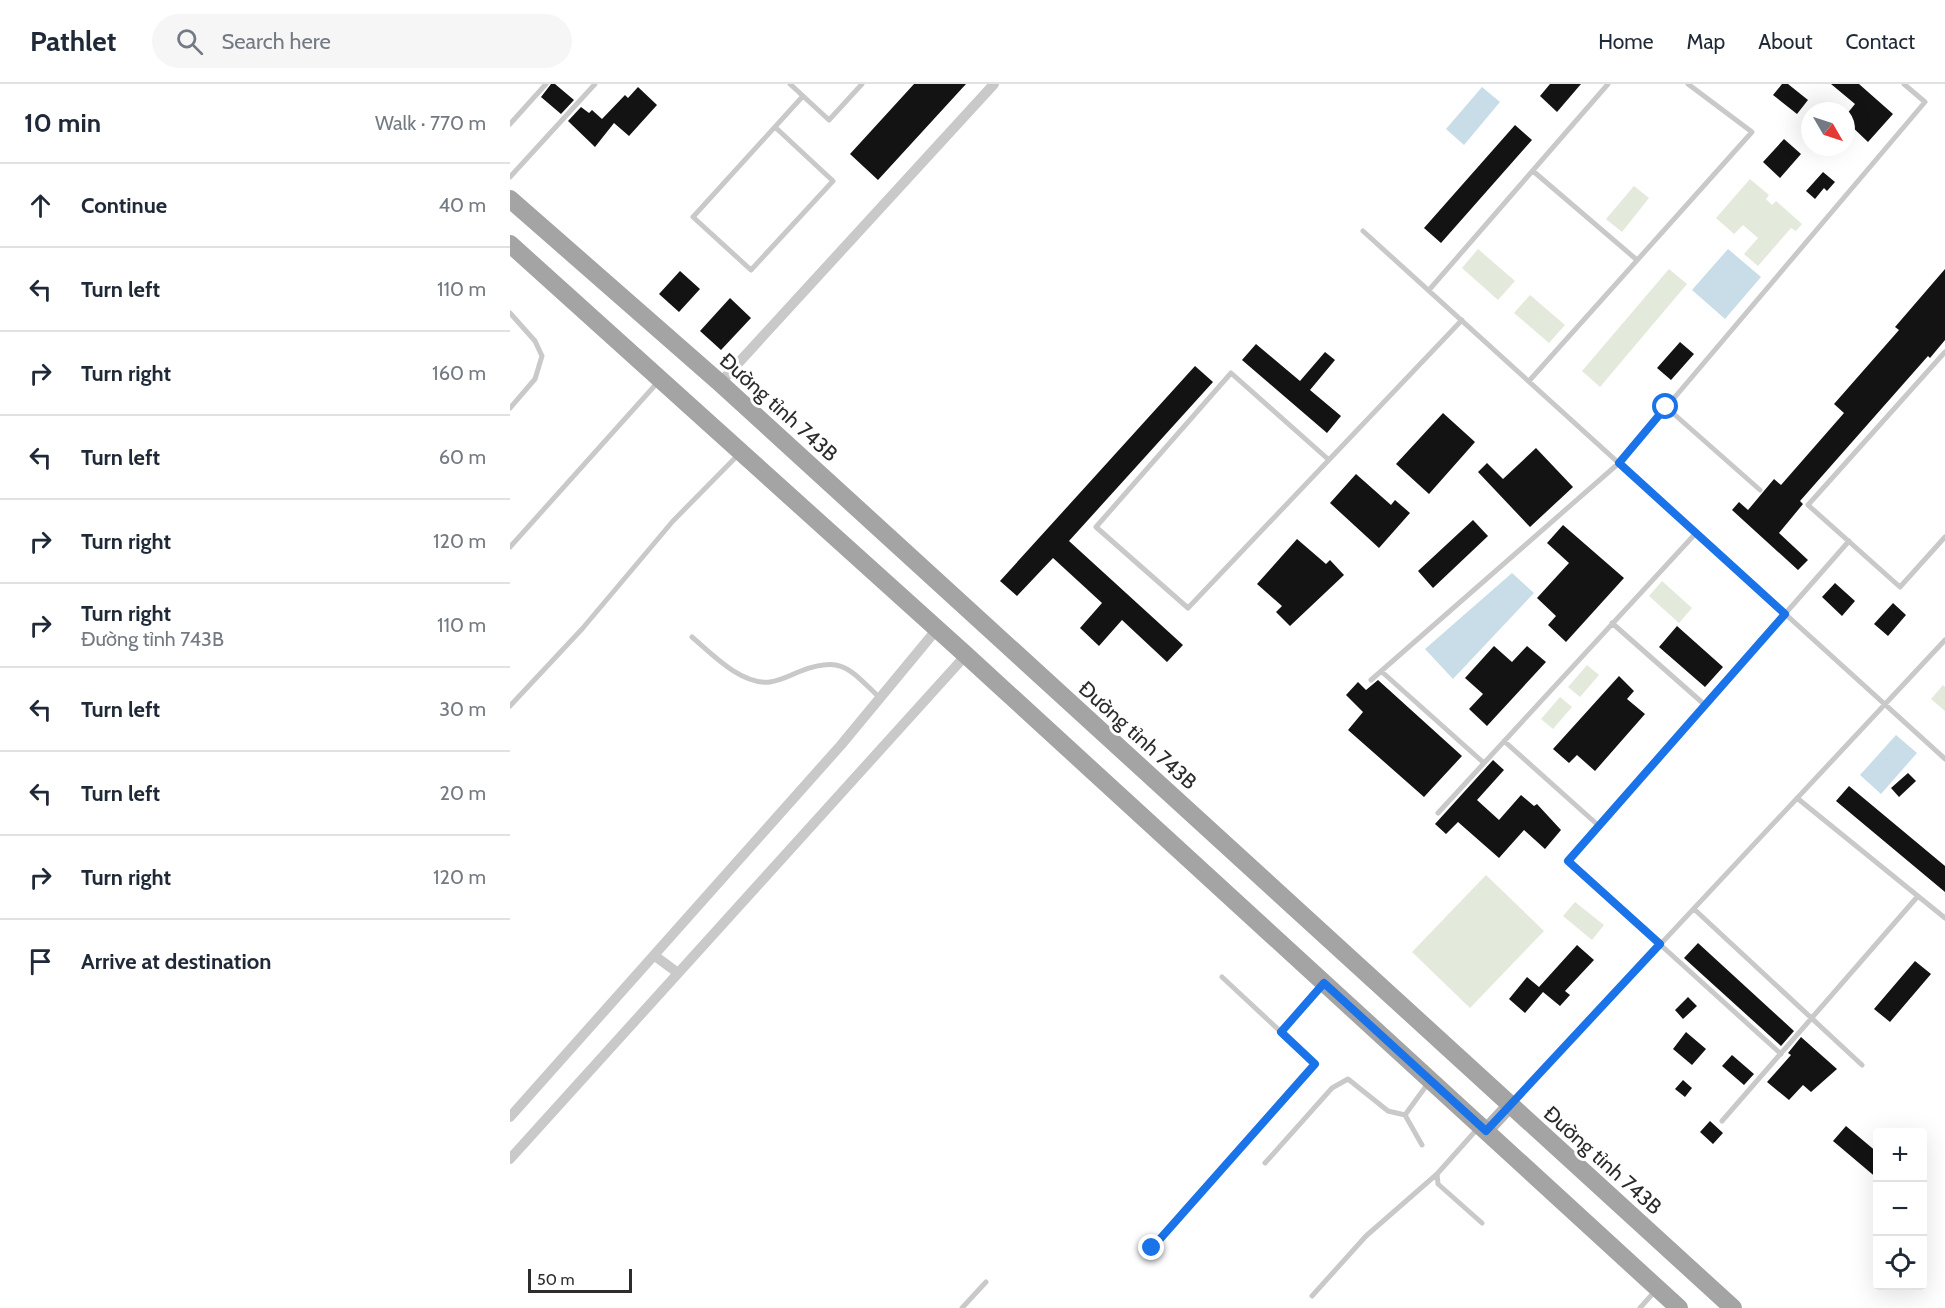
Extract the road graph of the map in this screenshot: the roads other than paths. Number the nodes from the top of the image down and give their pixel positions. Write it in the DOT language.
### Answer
graph roads {
  1 [pos="546,84"];
  2 [pos="595,84"];
  3 [pos="790,84"];
  4 [pos="862,84"];
  5 [pos="994,84"];
  6 [pos="1608,84"];
  7 [pos="1688,84"];
  8 [pos="1904,84"];
  9 [pos="803,96"];
  10 [pos="510,124"];
  11 [pos="775,127"];
  12 [pos="1533,171"];
  13 [pos="510,177"];
  14 [pos="510,199"];
  15 [pos="1363,231"];
  16 [pos="514,250"];
  17 [pos="1637,260"];
  18 [pos="1429,290"];
  19 [pos="510,313"];
  20 [pos="1462,320"];
  21 [pos="1945,352"];
  22 [pos="661,378"];
  23 [pos="1529,381"];
  24 [pos="720,383"];
  25 [pos="1666,407"];
  26 [pos="510,408"];
  27 [pos="741,452"];
  28 [pos="1329,460"];
  29 [pos="1619,463"];
  30 [pos="1760,490"];
  31 [pos="1696,532"];
  32 [pos="1945,537"];
  33 [pos="1849,541"];
  34 [pos="510,547"];
  35 [pos="1785,614"];
  36 [pos="1612,623"];
  37 [pos="937,629"];
  38 [pos="692,637"];
  39 [pos="1945,640"];
  40 [pos="966,655"];
  41 [pos="1381,671"];
  42 [pos="1371,680"];
  43 [pos="880,698"];
  44 [pos="1885,704"];
  45 [pos="1705,705"];
  46 [pos="510,706"];
  47 [pos="1504,741"];
  48 [pos="1944,756"];
  49 [pos="1484,763"];
  50 [pos="1797,798"];
  51 [pos="1438,813"];
  52 [pos="1599,826"];
  53 [pos="1918,896"];
  54 [pos="1694,909"];
  55 [pos="1945,918"];
  56 [pos="1660,944"];
  57 [pos="655,956"];
  58 [pos="678,973"];
  59 [pos="1222,977"];
  60 [pos="1324,983"];
  61 [pos="1812,1018"];
  62 [pos="1281,1032"];
  63 [pos="1781,1054"];
  64 [pos="1862,1065"];
  65 [pos="1430,1080"];
  66 [pos="1510,1105"];
  67 [pos="1405,1115"];
  68 [pos="510,1117"];
  69 [pos="1722,1121"];
  70 [pos="1483,1129"];
  71 [pos="1422,1145"];
  72 [pos="510,1159"];
  73 [pos="1265,1162"];
  74 [pos="1437,1174"];
  75 [pos="1482,1223"];
  76 [pos="1152,1248"];
  77 [pos="986,1282"];
  78 [pos="1657,1288"];
  79 [pos="1312,1296"];
  80 [pos="962,1308"];
  81 [pos="1640,1308"];
  82 [pos="1678,1308"];
  83 [pos="1733,1308"];
  1 -- 10 [label="lane"];
  2 -- 13 [label="lane"];
  3 -- 9 [label="lane"];
  4 -- 9 [label="lane"];
  5 -- 24 [label="street"];
  6 -- 12 [label="lane"];
  7 -- 17 [label="lane"];
  8 -- 25 [label="lane"];
  9 -- 11 [label="lane"];
  11 -- 11 [label="lane"];
  12 -- 17 [label="lane"];
  12 -- 18 [label="lane"];
  14 -- 24 [label="main road, Đường tỉnh 743B"];
  15 -- 18 [label="lane"];
  16 -- 22 [label="main road"];
  17 -- 23 [label="lane"];
  18 -- 20 [label="lane"];
  19 -- 26 [label="lane"];
  20 -- 23 [label="lane"];
  20 -- 28 [label="lane"];
  21 -- 33 [label="lane"];
  22 -- 27 [label="main road"];
  22 -- 34 [label="lane"];
  23 -- 29 [label="lane"];
  24 -- 66 [label="main road, Đường tỉnh 743B"];
  25 -- 29 [label="lane"];
  25 -- 30 [label="lane"];
  27 -- 37 [label="main road"];
  27 -- 46 [label="lane"];
  28 -- 28 [label="lane"];
  29 -- 31 [label="lane"];
  29 -- 41 [label="lane"];
  31 -- 35 [label="lane"];
  31 -- 36 [label="lane"];
  32 -- 33 [label="lane"];
  33 -- 35 [label="lane"];
  35 -- 44 [label="lane"];
  35 -- 45 [label="lane"];
  36 -- 45 [label="lane"];
  36 -- 47 [label="lane"];
  37 -- 40 [label="main road"];
  37 -- 43 [label="street"];
  38 -- 43 [label="lane"];
  39 -- 44 [label="lane"];
  40 -- 58 [label="street"];
  40 -- 60 [label="main road"];
  41 -- 42 [label="lane"];
  41 -- 49 [label="lane"];
  43 -- 57 [label="street"];
  44 -- 48 [label="lane"];
  44 -- 50 [label="lane"];
  45 -- 52 [label="lane"];
  47 -- 49 [label="lane"];
  47 -- 52 [label="lane"];
  49 -- 51 [label="lane"];
  50 -- 53 [label="lane"];
  50 -- 54 [label="lane"];
  52 -- 56 [label="lane"];
  53 -- 55 [label="lane"];
  53 -- 61 [label="lane"];
  54 -- 56 [label="lane"];
  54 -- 61 [label="lane"];
  56 -- 63 [label="lane"];
  56 -- 66 [label="lane"];
  57 -- 58 [label="street"];
  57 -- 68 [label="street"];
  58 -- 72 [label="street"];
  59 -- 62 [label="lane"];
  60 -- 62 [label="lane"];
  60 -- 65 [label="main road"];
  61 -- 63 [label="lane"];
  61 -- 64 [label="lane"];
  62 -- 76 [label="lane"];
  63 -- 69 [label="lane"];
  65 -- 67 [label="lane"];
  65 -- 70 [label="main road"];
  66 -- 70 [label="main road"];
  66 -- 83 [label="main road, Đường tỉnh 743B"];
  67 -- 71 [label="lane"];
  67 -- 73 [label="lane"];
  70 -- 74 [label="lane"];
  70 -- 78 [label="main road"];
  74 -- 75 [label="lane"];
  74 -- 79 [label="lane"];
  77 -- 80 [label="lane"];
  78 -- 81 [label="lane"];
  78 -- 82 [label="main road"];
}
